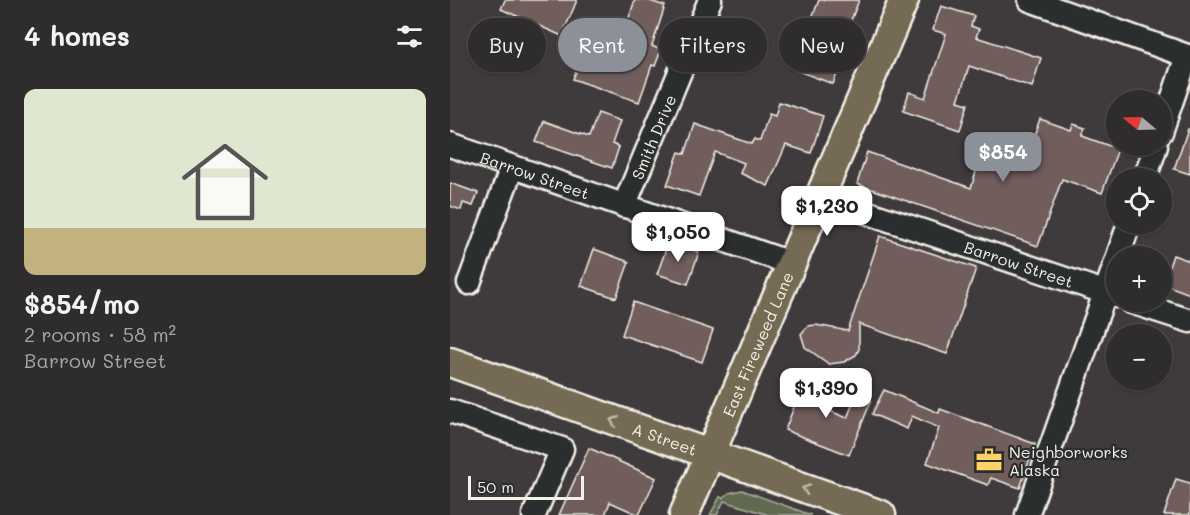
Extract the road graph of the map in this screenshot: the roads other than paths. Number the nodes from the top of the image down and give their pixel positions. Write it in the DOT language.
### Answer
graph roads {
  1 [pos="710,0"];
  2 [pos="904,0"];
  3 [pos="1030,0"];
  4 [pos="1189,56"];
  5 [pos="1172,102"];
  6 [pos="450,145"];
  7 [pos="512,168"];
  8 [pos="818,196"];
  9 [pos="624,206"];
  10 [pos="790,263"];
  11 [pos="469,283"];
  12 [pos="1106,293"];
  13 [pos="1106,308"];
  14 [pos="1162,312"];
  15 [pos="1190,321"];
  16 [pos="450,362"];
  17 [pos="450,411"];
  18 [pos="708,456"];
  19 [pos="534,515"];
  20 [pos="684,515"];
  21 [pos="881,515"];
  22 [pos="1027,515"];
  1 -- 9 [label="street, Smith Drive"];
  2 -- 8 [label="main road, East Fireweed Lane"];
  3 -- 4 [label="street"];
  4 -- 5 [label="street"];
  6 -- 7 [label="street, Barrow Street"];
  7 -- 9 [label="street, Barrow Street"];
  7 -- 11 [label="street"];
  8 -- 10 [label="main road, East Fireweed Lane"];
  8 -- 12 [label="street, Barrow Street"];
  9 -- 10 [label="street, Barrow Street"];
  10 -- 18 [label="main road, East Fireweed Lane"];
  13 -- 22 [label="street"];
  14 -- 15 [label="street"];
  18 -- 16 [label="main road, A Street, one-way"];
  17 -- 19 [label="street"];
  18 -- 20 [label="main road, East Fireweed Lane"];
  21 -- 18 [label="main road, A Street, one-way"];
}
